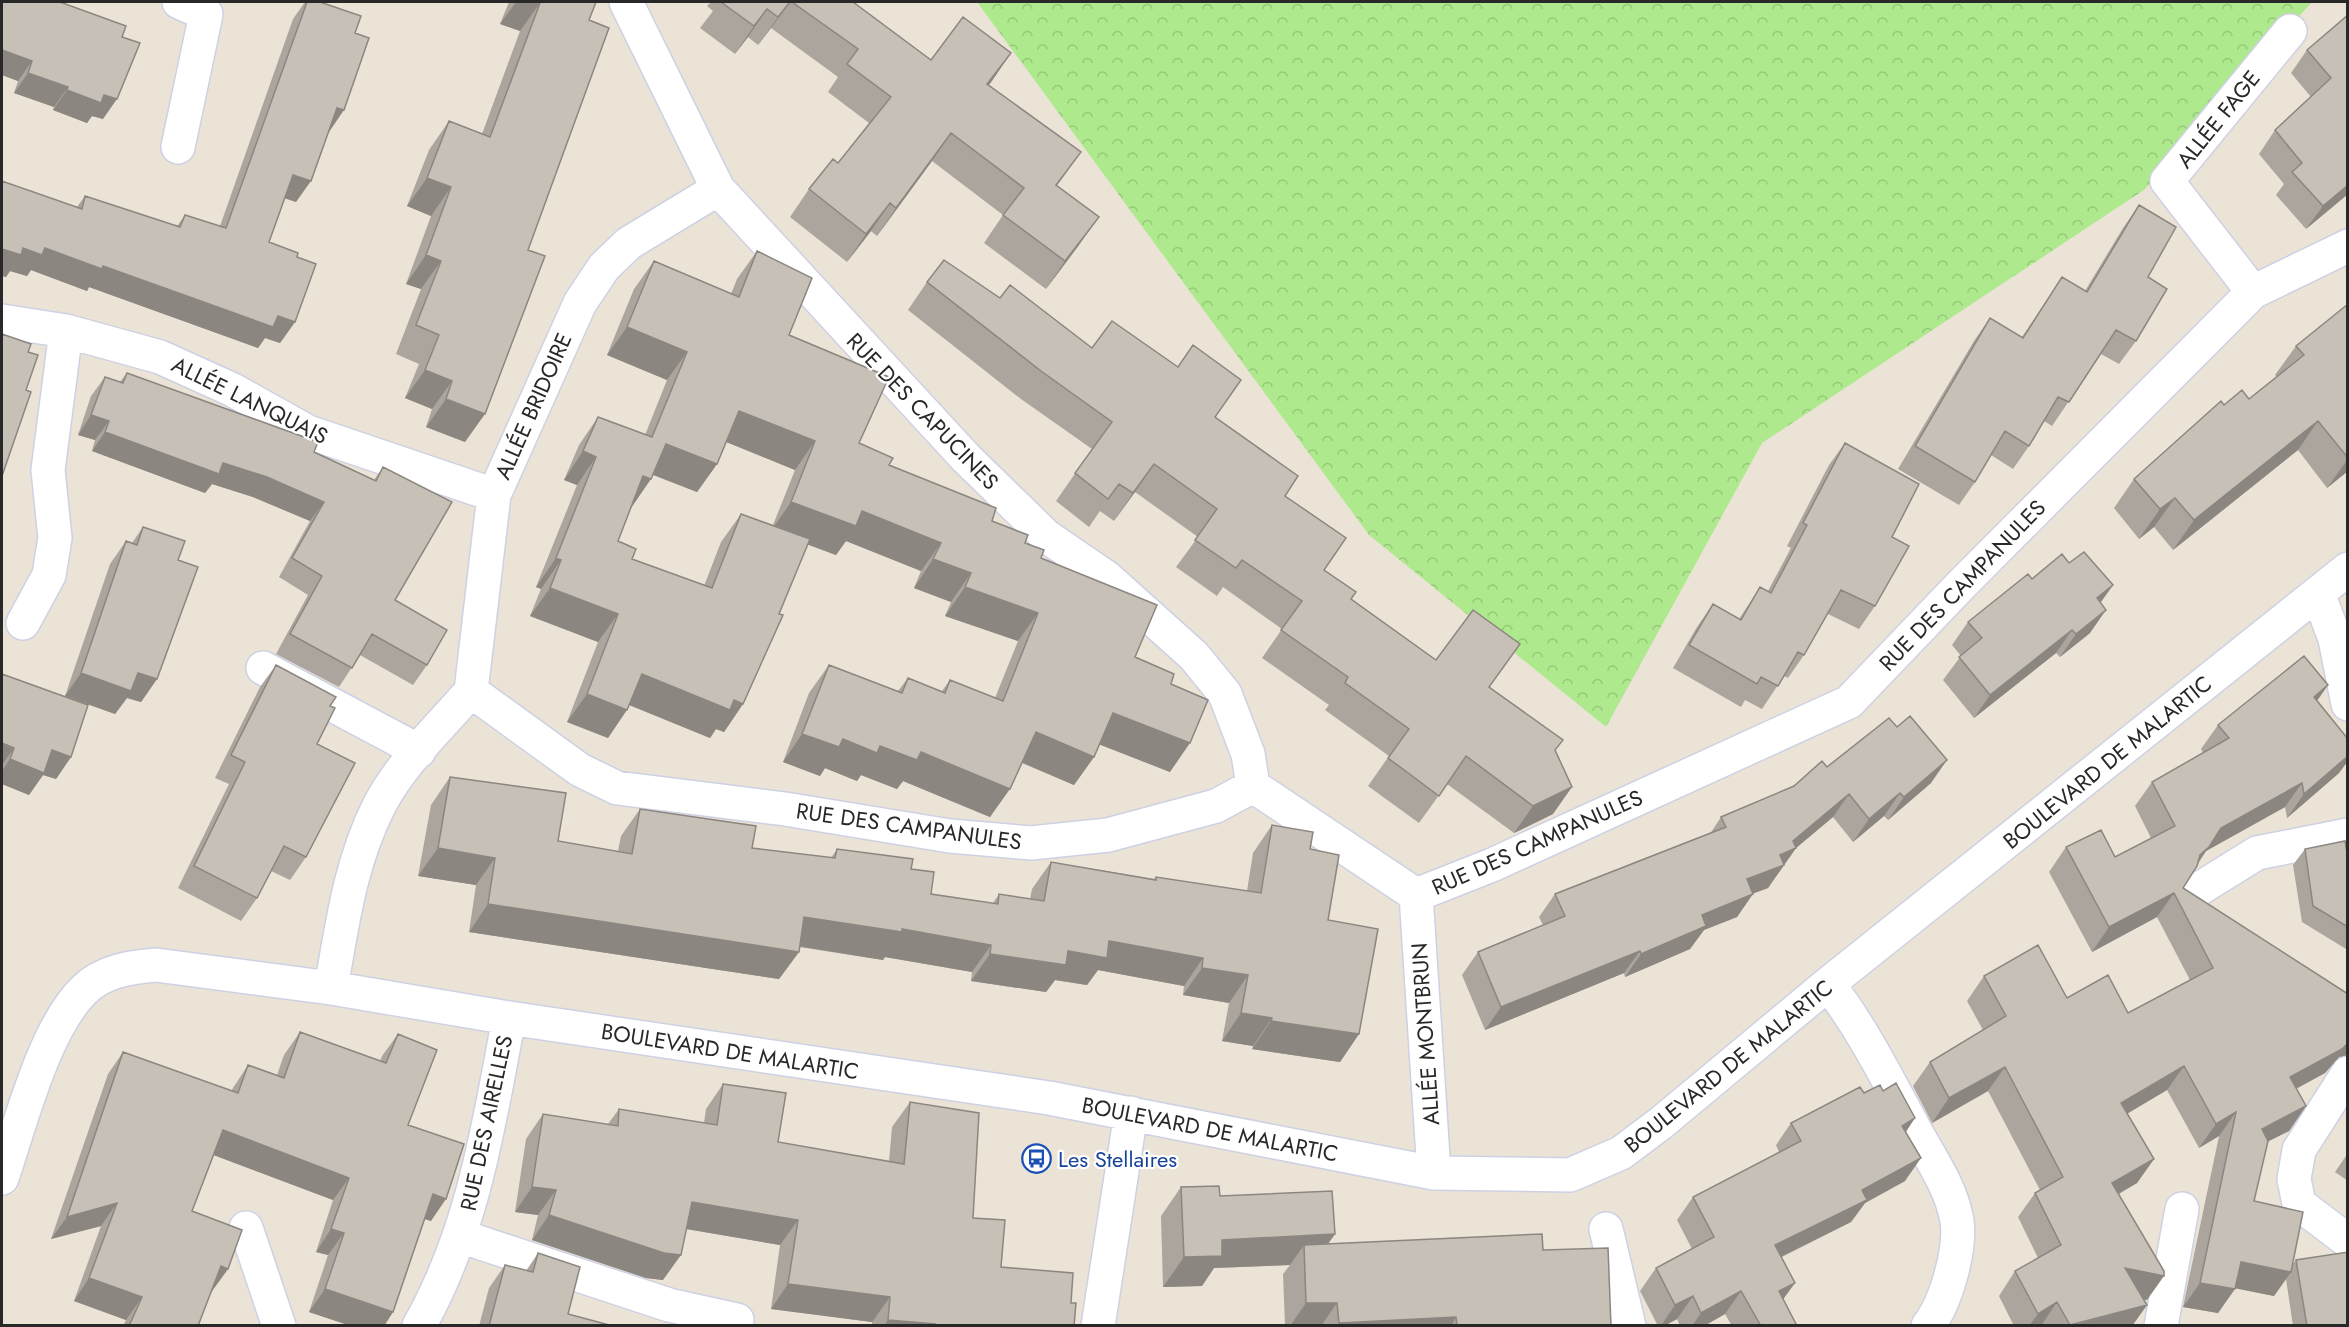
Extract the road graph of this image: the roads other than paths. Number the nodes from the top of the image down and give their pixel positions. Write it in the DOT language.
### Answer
graph roads {
  1 [pos="179,2"];
  2 [pos="626,2"];
  3 [pos="2290,31"];
  4 [pos="178,147"];
  5 [pos="718,189"];
  6 [pos="2348,246"];
  7 [pos="2253,292"];
  8 [pos="2,321"];
  9 [pos="66,331"];
  10 [pos="494,495"];
  11 [pos="2348,569"];
  12 [pos="2318,593"];
  13 [pos="23,623"];
  14 [pos="262,668"];
  15 [pos="471,691"];
  16 [pos="2348,704"];
  17 [pos="419,751"];
  18 [pos="1253,786"];
  19 [pos="2348,834"];
  20 [pos="2199,889"];
  21 [pos="1416,895"];
  22 [pos="1828,984"];
  23 [pos="331,988"];
  24 [pos="509,1018"];
  25 [pos="2348,1073"];
  26 [pos="1131,1113"];
  27 [pos="1434,1173"];
  28 [pos="2,1178"];
  29 [pos="2182,1209"];
  30 [pos="246,1228"];
  31 [pos="1606,1229"];
  32 [pos="460,1236"];
  33 [pos="2348,1241"];
  34 [pos="737,1320"];
  35 [pos="279,1326"];
  36 [pos="419,1326"];
  37 [pos="1098,1326"];
  38 [pos="1629,1326"];
  39 [pos="1928,1326"];
  40 [pos="2161,1326"];
  1 -- 4 [label="street"];
  2 -- 5 [label="street, RUE DES CAPUCINES"];
  3 -- 7 [label="street, ALLÉE FAGE"];
  5 -- 10 [label="street, ALLÉE BRIDOIRE"];
  5 -- 18 [label="street, RUE DES CAPUCINES"];
  6 -- 7 [label="street, RUE DES CAMPANULES"];
  7 -- 21 [label="street, RUE DES CAMPANULES"];
  8 -- 9 [label="street, ALLÉE LANQUAIS"];
  9 -- 10 [label="street, ALLÉE LANQUAIS"];
  9 -- 13 [label="street"];
  10 -- 15 [label="street, ALLÉE BRIDOIRE"];
  11 -- 12 [label="street, BOULEVARD DE MALARTIC"];
  12 -- 16 [label="street"];
  12 -- 22 [label="street, BOULEVARD DE MALARTIC"];
  14 -- 17 [label="street"];
  15 -- 17 [label="street"];
  15 -- 18 [label="street, RUE DES CAMPANULES"];
  17 -- 23 [label="street"];
  18 -- 21 [label="street, RUE DES CAMPANULES"];
  19 -- 20 [label="street"];
  21 -- 27 [label="street, ALLÉE MONTBRUN"];
  22 -- 27 [label="street, BOULEVARD DE MALARTIC"];
  22 -- 39 [label="street"];
  23 -- 24 [label="street, BOULEVARD DE MALARTIC"];
  23 -- 28 [label="street, BOULEVARD DE MALARTIC"];
  24 -- 26 [label="street, BOULEVARD DE MALARTIC"];
  24 -- 32 [label="street, RUE DES AIRELLES"];
  25 -- 33 [label="street"];
  26 -- 27 [label="street, BOULEVARD DE MALARTIC"];
  26 -- 37 [label="street"];
  29 -- 40 [label="street"];
  30 -- 35 [label="street"];
  31 -- 38 [label="street"];
  32 -- 34 [label="street"];
  32 -- 36 [label="street, RUE DES AIRELLES"];
}
